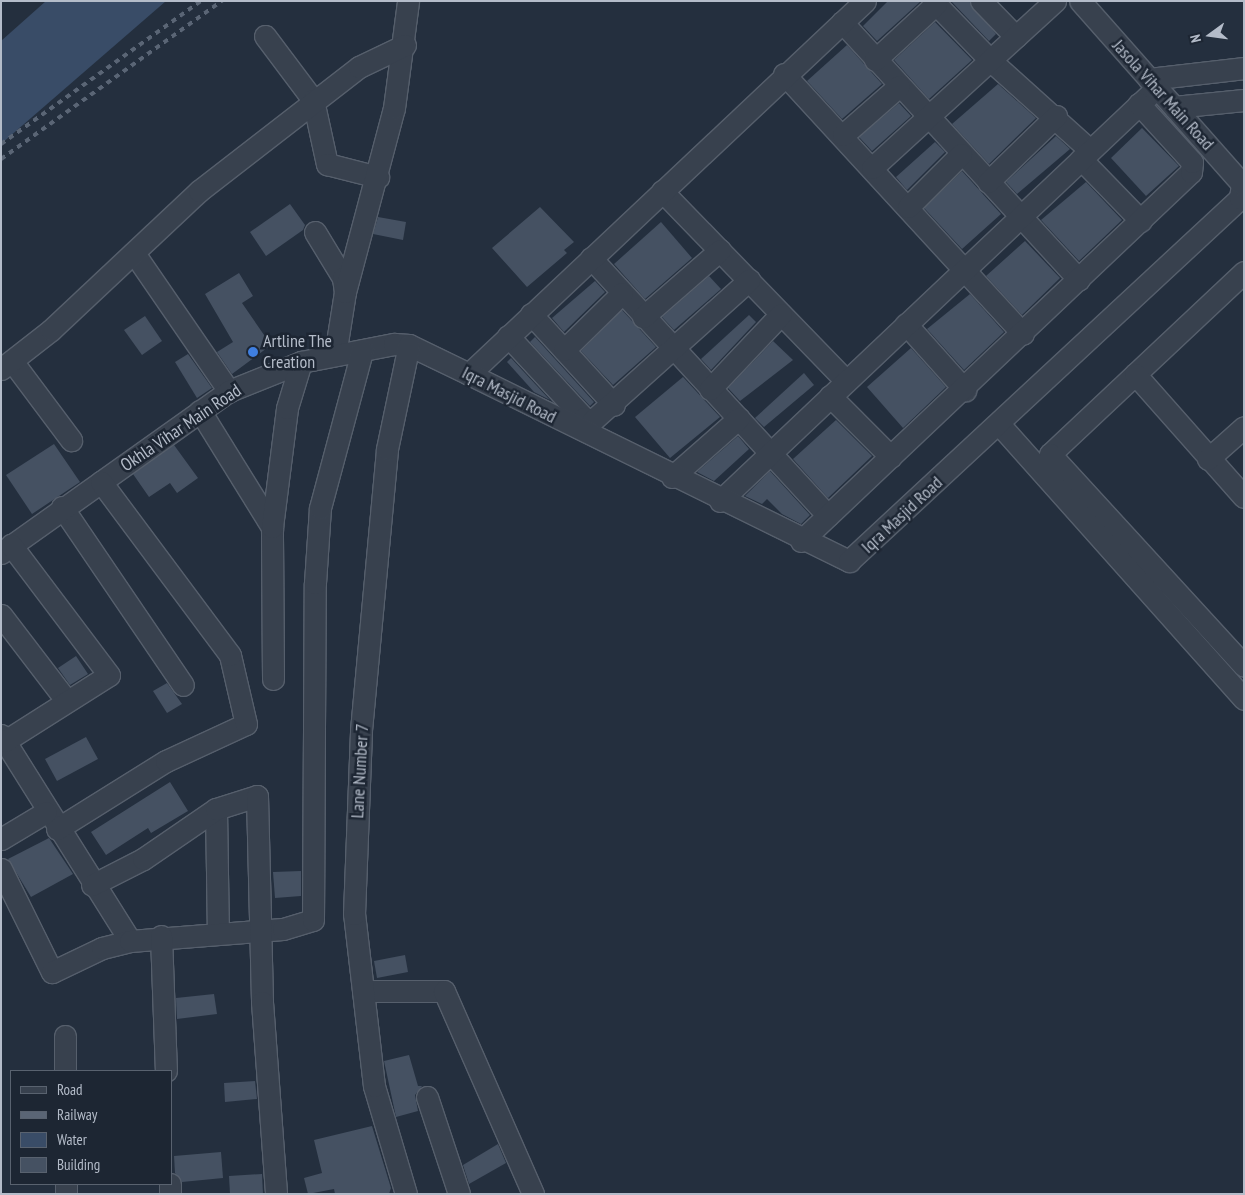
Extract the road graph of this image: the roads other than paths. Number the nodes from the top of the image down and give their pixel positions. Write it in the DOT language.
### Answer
graph roads {
  1 [pos="408,1"];
  2 [pos="865,1"];
  3 [pos="981,1"];
  4 [pos="1055,1"];
  5 [pos="1080,1"];
  6 [pos="935,3"];
  7 [pos="842,22"];
  8 [pos="265,36"];
  9 [pos="1016,37"];
  10 [pos="405,45"];
  11 [pos="876,60"];
  12 [pos="991,61"];
  13 [pos="1244,68"];
  14 [pos="784,74"];
  15 [pos="1153,84"];
  16 [pos="899,86"];
  17 [pos="313,100"];
  18 [pos="1244,100"];
  19 [pos="1138,104"];
  20 [pos="1174,107"];
  21 [pos="1056,116"];
  22 [pos="928,118"];
  23 [pos="843,135"];
  24 [pos="961,154"];
  25 [pos="1086,154"];
  26 [pos="872,168"];
  27 [pos="378,177"];
  28 [pos="988,182"];
  29 [pos="1243,190"];
  30 [pos="662,191"];
  31 [pos="908,207"];
  32 [pos="1237,215"];
  33 [pos="1019,216"];
  34 [pos="1141,221"];
  35 [pos="315,232"];
  36 [pos="720,250"];
  37 [pos="134,253"];
  38 [pos="591,258"];
  39 [pos="964,272"];
  40 [pos="1244,272"];
  41 [pos="749,280"];
  42 [pos="1079,280"];
  43 [pos="345,292"];
  44 [pos="622,293"];
  45 [pos="531,314"];
  46 [pos="781,314"];
  47 [pos="643,318"];
  48 [pos="906,324"];
  49 [pos="1023,334"];
  50 [pos="508,336"];
  51 [pos="409,345"];
  52 [pos="564,350"];
  53 [pos="362,351"];
  54 [pos="673,351"];
  55 [pos="335,355"];
  56 [pos="300,362"];
  57 [pos="5,364"];
  58 [pos="469,374"];
  59 [pos="1134,374"];
  60 [pos="846,381"];
  61 [pos="710,389"];
  62 [pos="965,390"];
  63 [pos="229,391"];
  64 [pos="830,396"];
  65 [pos="614,405"];
  66 [pos="200,411"];
  67 [pos="739,418"];
  68 [pos="999,424"];
  69 [pos="1244,427"];
  70 [pos="71,440"];
  71 [pos="772,451"];
  72 [pos="891,457"];
  73 [pos="1208,459"];
  74 [pos="672,477"];
  75 [pos="101,482"];
  76 [pos="1244,497"];
  77 [pos="720,501"];
  78 [pos="62,507"];
  79 [pos="828,516"];
  80 [pos="272,527"];
  81 [pos="801,541"];
  82 [pos="6,549"];
  83 [pos="1,615"];
  84 [pos="1244,666"];
  85 [pos="273,679"];
  86 [pos="183,685"];
  87 [pos="1242,692"];
  88 [pos="66,700"];
  89 [pos="3,738"];
  90 [pos="216,809"];
  91 [pos="52,820"];
  92 [pos="1,839"];
  93 [pos="1,869"];
  94 [pos="92,885"];
  95 [pos="260,932"];
  96 [pos="218,933"];
  97 [pos="161,936"];
  98 [pos="130,941"];
  99 [pos="363,991"];
  100 [pos="64,1036"];
  101 [pos="65,1070"];
  102 [pos="166,1070"];
  103 [pos="428,1097"];
  104 [pos="272,1150"];
  105 [pos="276,1194"];
  106 [pos="290,1194"];
  107 [pos="406,1194"];
  108 [pos="459,1194"];
  109 [pos="533,1194"];
  1 -- 10 [label="street"];
  2 -- 7 [label="street"];
  3 -- 9 [label="street"];
  4 -- 9 [label="street"];
  5 -- 15 [label="street, Jasola Vihar Main Road"];
  6 -- 11 [label="street"];
  6 -- 12 [label="street"];
  7 -- 11 [label="street"];
  7 -- 14 [label="street"];
  8 -- 17 [label="street"];
  9 -- 12 [label="street"];
  10 -- 17 [label="street"];
  10 -- 27 [label="street"];
  11 -- 16 [label="street"];
  12 -- 21 [label="street"];
  12 -- 22 [label="street"];
  13 -- 15 [label="street"];
  14 -- 23 [label="street"];
  14 -- 30 [label="street"];
  15 -- 19 [label="street"];
  15 -- 20 [label="street, Jasola Vihar Main Road"];
  16 -- 22 [label="street"];
  16 -- 23 [label="street"];
  17 -- 27 [label="street"];
  17 -- 37 [label="street"];
  18 -- 20 [label="street"];
  19 -- 25 [label="street"];
  19 -- 34 [label="street"];
  20 -- 29 [label="street, Jasola Vihar Main Road"];
  21 -- 25 [label="street"];
  21 -- 28 [label="street"];
  22 -- 24 [label="street"];
  22 -- 26 [label="street"];
  23 -- 26 [label="street"];
  24 -- 28 [label="street"];
  24 -- 31 [label="street"];
  25 -- 33 [label="street"];
  25 -- 34 [label="street"];
  26 -- 31 [label="street"];
  27 -- 43 [label="street"];
  28 -- 33 [label="street"];
  29 -- 32 [label="street, Iqra Masjid Road"];
  30 -- 36 [label="street"];
  30 -- 38 [label="street"];
  31 -- 39 [label="street"];
  32 -- 68 [label="street, Iqra Masjid Road"];
  33 -- 39 [label="street"];
  33 -- 42 [label="street"];
  34 -- 42 [label="street"];
  35 -- 43 [label="street"];
  36 -- 41 [label="street"];
  36 -- 47 [label="street"];
  37 -- 57 [label="street"];
  37 -- 63 [label="street"];
  38 -- 44 [label="street"];
  38 -- 45 [label="street"];
  39 -- 48 [label="street"];
  39 -- 49 [label="street"];
  40 -- 59 [label="street"];
  41 -- 46 [label="street"];
  41 -- 54 [label="street"];
  42 -- 49 [label="street"];
  43 -- 55 [label="street"];
  44 -- 47 [label="street"];
  44 -- 52 [label="street"];
  45 -- 50 [label="street"];
  45 -- 52 [label="street"];
  46 -- 60 [label="street"];
  46 -- 61 [label="street"];
  47 -- 54 [label="street"];
  48 -- 60 [label="street"];
  48 -- 62 [label="street"];
  49 -- 62 [label="street"];
  50 -- 58 [label="street"];
  50 -- 65 [label="street"];
  51 -- 53 [label="street, Okhla Vihar Main Road"];
  51 -- 58 [label="street, Iqra Masjid Road"];
  51 -- 99 [label="street, Lane Number 7"];
  52 -- 65 [label="street"];
  53 -- 55 [label="street, Okhla Vihar Main Road"];
  53 -- 95 [label="street"];
  54 -- 61 [label="street"];
  54 -- 65 [label="street"];
  55 -- 56 [label="street, Okhla Vihar Main Road"];
  56 -- 63 [label="street, Okhla Vihar Main Road"];
  56 -- 80 [label="street"];
  57 -- 70 [label="street"];
  58 -- 74 [label="street, Iqra Masjid Road"];
  59 -- 73 [label="street"];
  59 -- 84 [label="street"];
  60 -- 64 [label="street"];
  61 -- 67 [label="street"];
  62 -- 72 [label="street"];
  63 -- 66 [label="street, Okhla Vihar Main Road"];
  64 -- 71 [label="street"];
  64 -- 72 [label="street"];
  66 -- 75 [label="street, Okhla Vihar Main Road"];
  66 -- 80 [label="street"];
  67 -- 71 [label="street"];
  67 -- 74 [label="street"];
  68 -- 81 [label="street, Iqra Masjid Road"];
  68 -- 87 [label="street"];
  69 -- 73 [label="street"];
  71 -- 77 [label="street"];
  71 -- 79 [label="street"];
  72 -- 79 [label="street"];
  73 -- 76 [label="street"];
  74 -- 77 [label="street, Iqra Masjid Road"];
  75 -- 78 [label="street, Okhla Vihar Main Road"];
  75 -- 91 [label="street"];
  77 -- 81 [label="street, Iqra Masjid Road"];
  78 -- 82 [label="street, Okhla Vihar Main Road"];
  78 -- 86 [label="street"];
  79 -- 81 [label="street"];
  80 -- 85 [label="street"];
  82 -- 88 [label="street"];
  83 -- 88 [label="street"];
  88 -- 89 [label="street"];
  89 -- 91 [label="street"];
  90 -- 94 [label="street"];
  90 -- 95 [label="street"];
  90 -- 96 [label="street"];
  91 -- 92 [label="street"];
  91 -- 94 [label="street"];
  93 -- 98 [label="street"];
  94 -- 98 [label="street"];
  95 -- 96 [label="street"];
  95 -- 104 [label="street"];
  96 -- 97 [label="street"];
  97 -- 98 [label="street"];
  97 -- 102 [label="street"];
  99 -- 107 [label="street, Lane Number 7"];
  99 -- 109 [label="street"];
  100 -- 101 [label="street"];
  103 -- 108 [label="street"];
  104 -- 105 [label="street"];
  104 -- 106 [label="street"];
}
